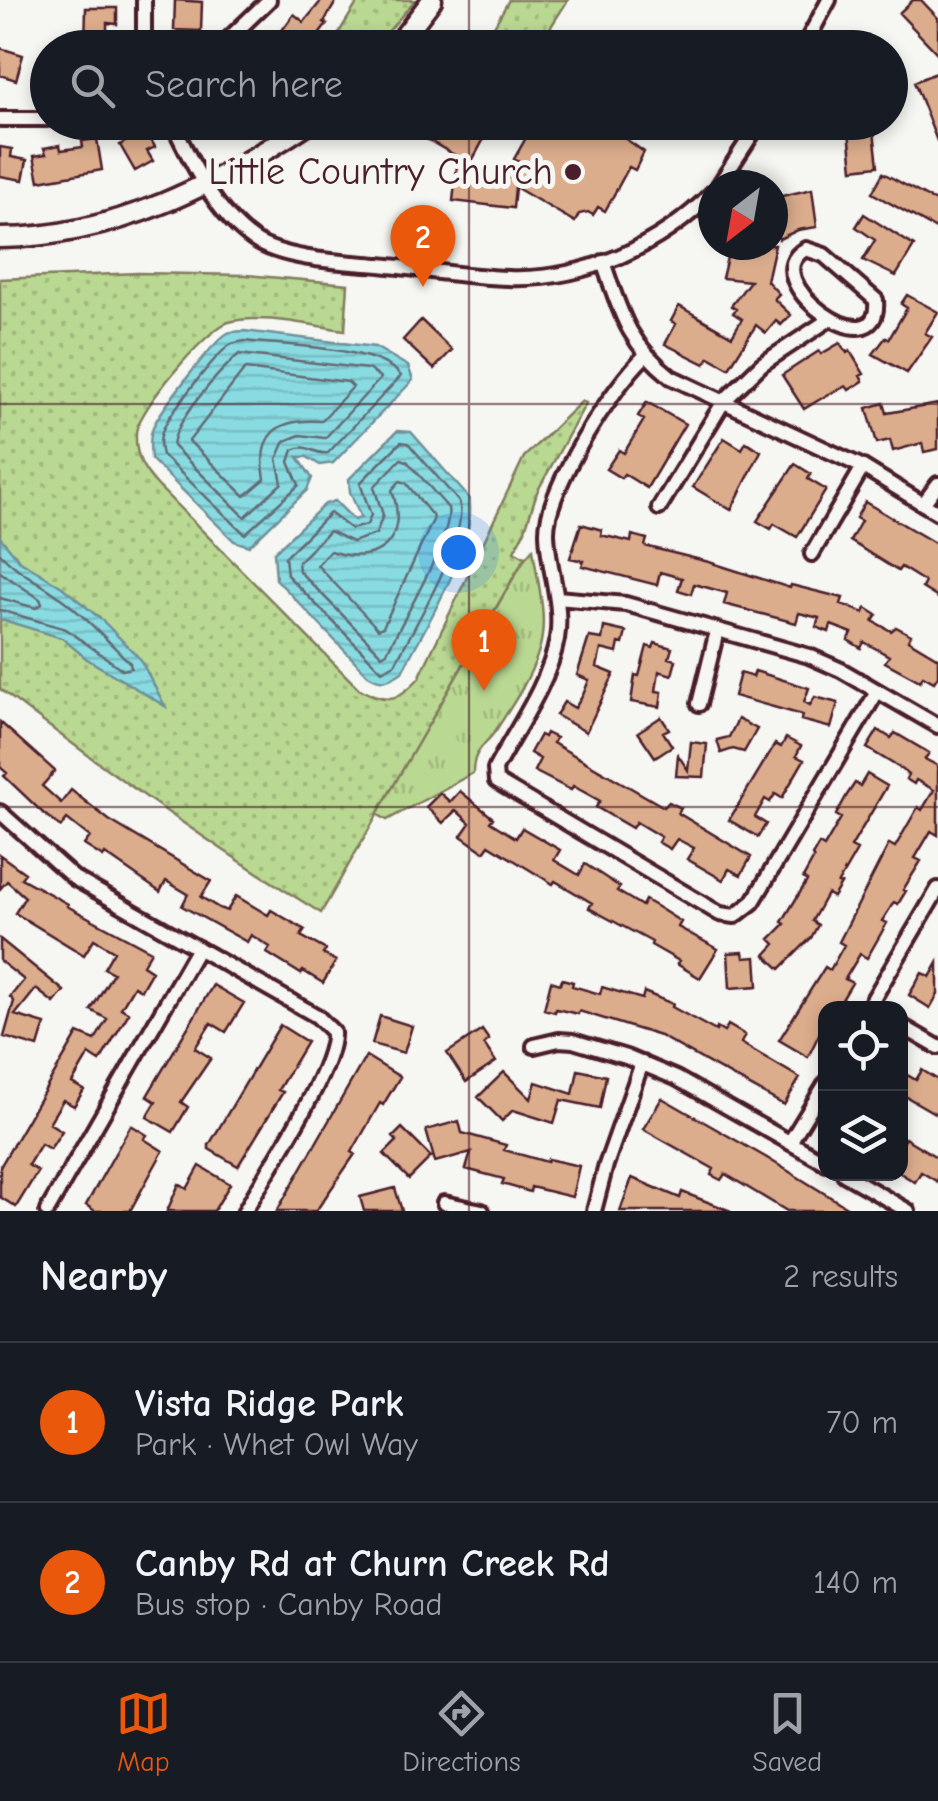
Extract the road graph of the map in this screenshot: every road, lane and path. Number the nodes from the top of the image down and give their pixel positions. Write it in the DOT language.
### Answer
graph roads {
  1 [pos="144,0"];
  2 [pos="269,0"];
  3 [pos="432,0"];
  4 [pos="829,0"];
  5 [pos="144,30"];
  6 [pos="238,30"];
  7 [pos="408,30"];
  8 [pos="813,30"];
  9 [pos="30,118"];
  10 [pos="0,119"];
  11 [pos="182,140"];
  12 [pos="280,140"];
  13 [pos="750,140"];
  14 [pos="730,170"];
  15 [pos="206,184"];
  16 [pos="698,206"];
  17 [pos="0,238"];
  18 [pos="603,262"];
  19 [pos="830,318"];
  20 [pos="645,356"];
  21 [pos="724,401"];
  22 [pos="863,467"];
  23 [pos="938,484"];
  24 [pos="923,504"];
  25 [pos="659,508"];
  26 [pos="938,513"];
  27 [pos="812,554"];
  28 [pos="556,598"];
  29 [pos="717,631"];
  30 [pos="877,692"];
  31 [pos="699,704"];
  32 [pos="938,726"];
  33 [pos="0,812"];
  34 [pos="938,889"];
  35 [pos="198,948"];
  36 [pos="874,1001"];
  37 [pos="908,1030"];
  38 [pos="534,1046"];
  39 [pos="938,1047"];
  40 [pos="642,1064"];
  41 [pos="821,1091"];
  42 [pos="790,1142"];
  43 [pos="818,1158"];
  44 [pos="856,1181"];
  45 [pos="444,1203"];
  46 [pos="47,1211"];
  47 [pos="245,1211"];
  48 [pos="482,1211"];
  49 [pos="594,1211"];
  50 [pos="908,1211"];
  1 -- 5 [label="street"];
  2 -- 6 [label="street"];
  3 -- 7 [label="main road"];
  4 -- 8 [label="street"];
  9 -- 10 [label="street"];
  11 -- 15 [label="street"];
  12 -- 15 [label="main road"];
  13 -- 14 [label="street"];
  15 -- 17 [label="main road"];
  15 -- 18 [label="street"];
  16 -- 18 [label="street"];
  18 -- 20 [label="street"];
  19 -- 19 [label="street"];
  19 -- 21 [label="street"];
  20 -- 21 [label="street"];
  20 -- 28 [label="street"];
  21 -- 22 [label="street"];
  21 -- 25 [label="street"];
  22 -- 24 [label="street"];
  22 -- 27 [label="street"];
  23 -- 24 [label="street"];
  24 -- 26 [label="street"];
  28 -- 29 [label="street"];
  28 -- 30 [label="street"];
  29 -- 30 [label="street"];
  29 -- 31 [label="street"];
  30 -- 32 [label="street"];
  33 -- 35 [label="street"];
  34 -- 36 [label="street"];
  35 -- 46 [label="street"];
  35 -- 47 [label="street"];
  37 -- 39 [label="street"];
  38 -- 40 [label="street"];
  40 -- 42 [label="street"];
  40 -- 49 [label="street"];
  41 -- 42 [label="street"];
  42 -- 43 [label="street"];
  44 -- 50 [label="street"];
  45 -- 48 [label="street"];
}
